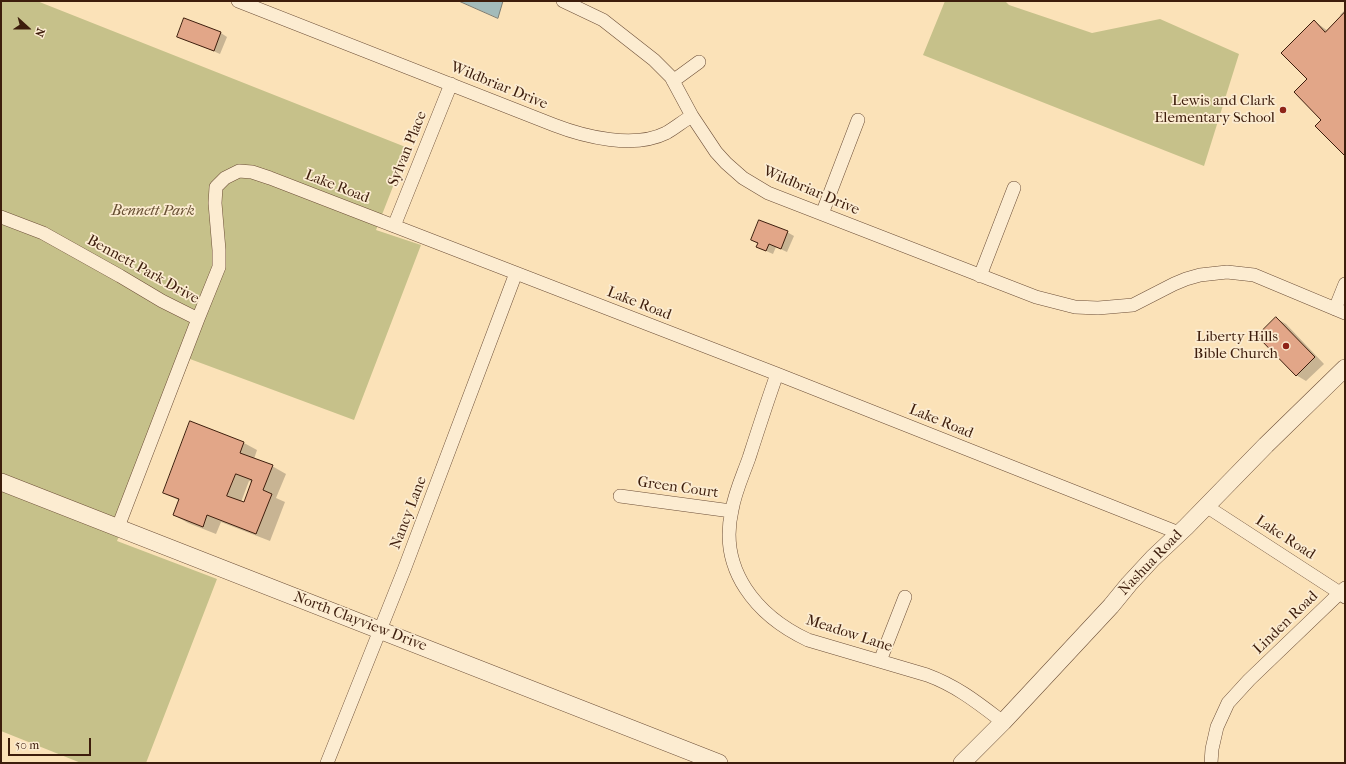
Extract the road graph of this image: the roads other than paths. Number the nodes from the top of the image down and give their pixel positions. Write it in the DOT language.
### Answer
graph roads {
  1 [pos="238,1"];
  2 [pos="563,1"];
  3 [pos="579,4"];
  4 [pos="699,62"];
  5 [pos="673,82"];
  6 [pos="451,84"];
  7 [pos="692,116"];
  8 [pos="858,120"];
  9 [pos="1014,188"];
  10 [pos="822,214"];
  11 [pos="1,217"];
  12 [pos="394,226"];
  13 [pos="516,273"];
  14 [pos="980,276"];
  15 [pos="1345,284"];
  16 [pos="1340,311"];
  17 [pos="198,319"];
  18 [pos="1345,368"];
  19 [pos="777,374"];
  20 [pos="1,482"];
  21 [pos="620,496"];
  22 [pos="1206,506"];
  23 [pos="731,511"];
  24 [pos="118,527"];
  25 [pos="1179,533"];
  26 [pos="1343,593"];
  27 [pos="905,597"];
  28 [pos="381,630"];
  29 [pos="880,662"];
  30 [pos="1002,722"];
  31 [pos="327,763"];
  32 [pos="718,763"];
  33 [pos="962,763"];
  34 [pos="1211,763"];
  1 -- 6 [label="street, Wildbriar Drive"];
  2 -- 3 [label="street"];
  3 -- 5 [label="street"];
  4 -- 5 [label="street"];
  5 -- 7 [label="street"];
  6 -- 7 [label="street, Wildbriar Drive"];
  6 -- 12 [label="street, Sylvan Place"];
  7 -- 10 [label="street, Wildbriar Drive"];
  8 -- 10 [label="street"];
  9 -- 14 [label="street"];
  10 -- 14 [label="street, Wildbriar Drive"];
  11 -- 17 [label="street, Bennett Park Drive"];
  12 -- 13 [label="street, Lake Road"];
  12 -- 17 [label="street, Lake Road"];
  13 -- 19 [label="street, Lake Road"];
  13 -- 28 [label="street, Nancy Lane"];
  14 -- 16 [label="street, Wildbriar Drive"];
  15 -- 16 [label="street, Wildbriar Drive"];
  17 -- 24 [label="street, Bennett Park Drive"];
  18 -- 22 [label="street, Nashua Road"];
  19 -- 23 [label="street, Meadow Lane"];
  19 -- 25 [label="street, Lake Road"];
  20 -- 24 [label="street, North Clayview Drive"];
  21 -- 23 [label="street, Green Court"];
  22 -- 25 [label="street, Nashua Road"];
  22 -- 26 [label="street, Lake Road"];
  23 -- 29 [label="street, Meadow Lane"];
  24 -- 28 [label="street, North Clayview Drive"];
  25 -- 30 [label="street, Nashua Road"];
  26 -- 34 [label="street, Linden Road"];
  27 -- 29 [label="street"];
  28 -- 31 [label="street, Nancy Lane"];
  28 -- 32 [label="street, North Clayview Drive"];
  29 -- 30 [label="street, Meadow Lane"];
  30 -- 33 [label="street, Nashua Road"];
}
